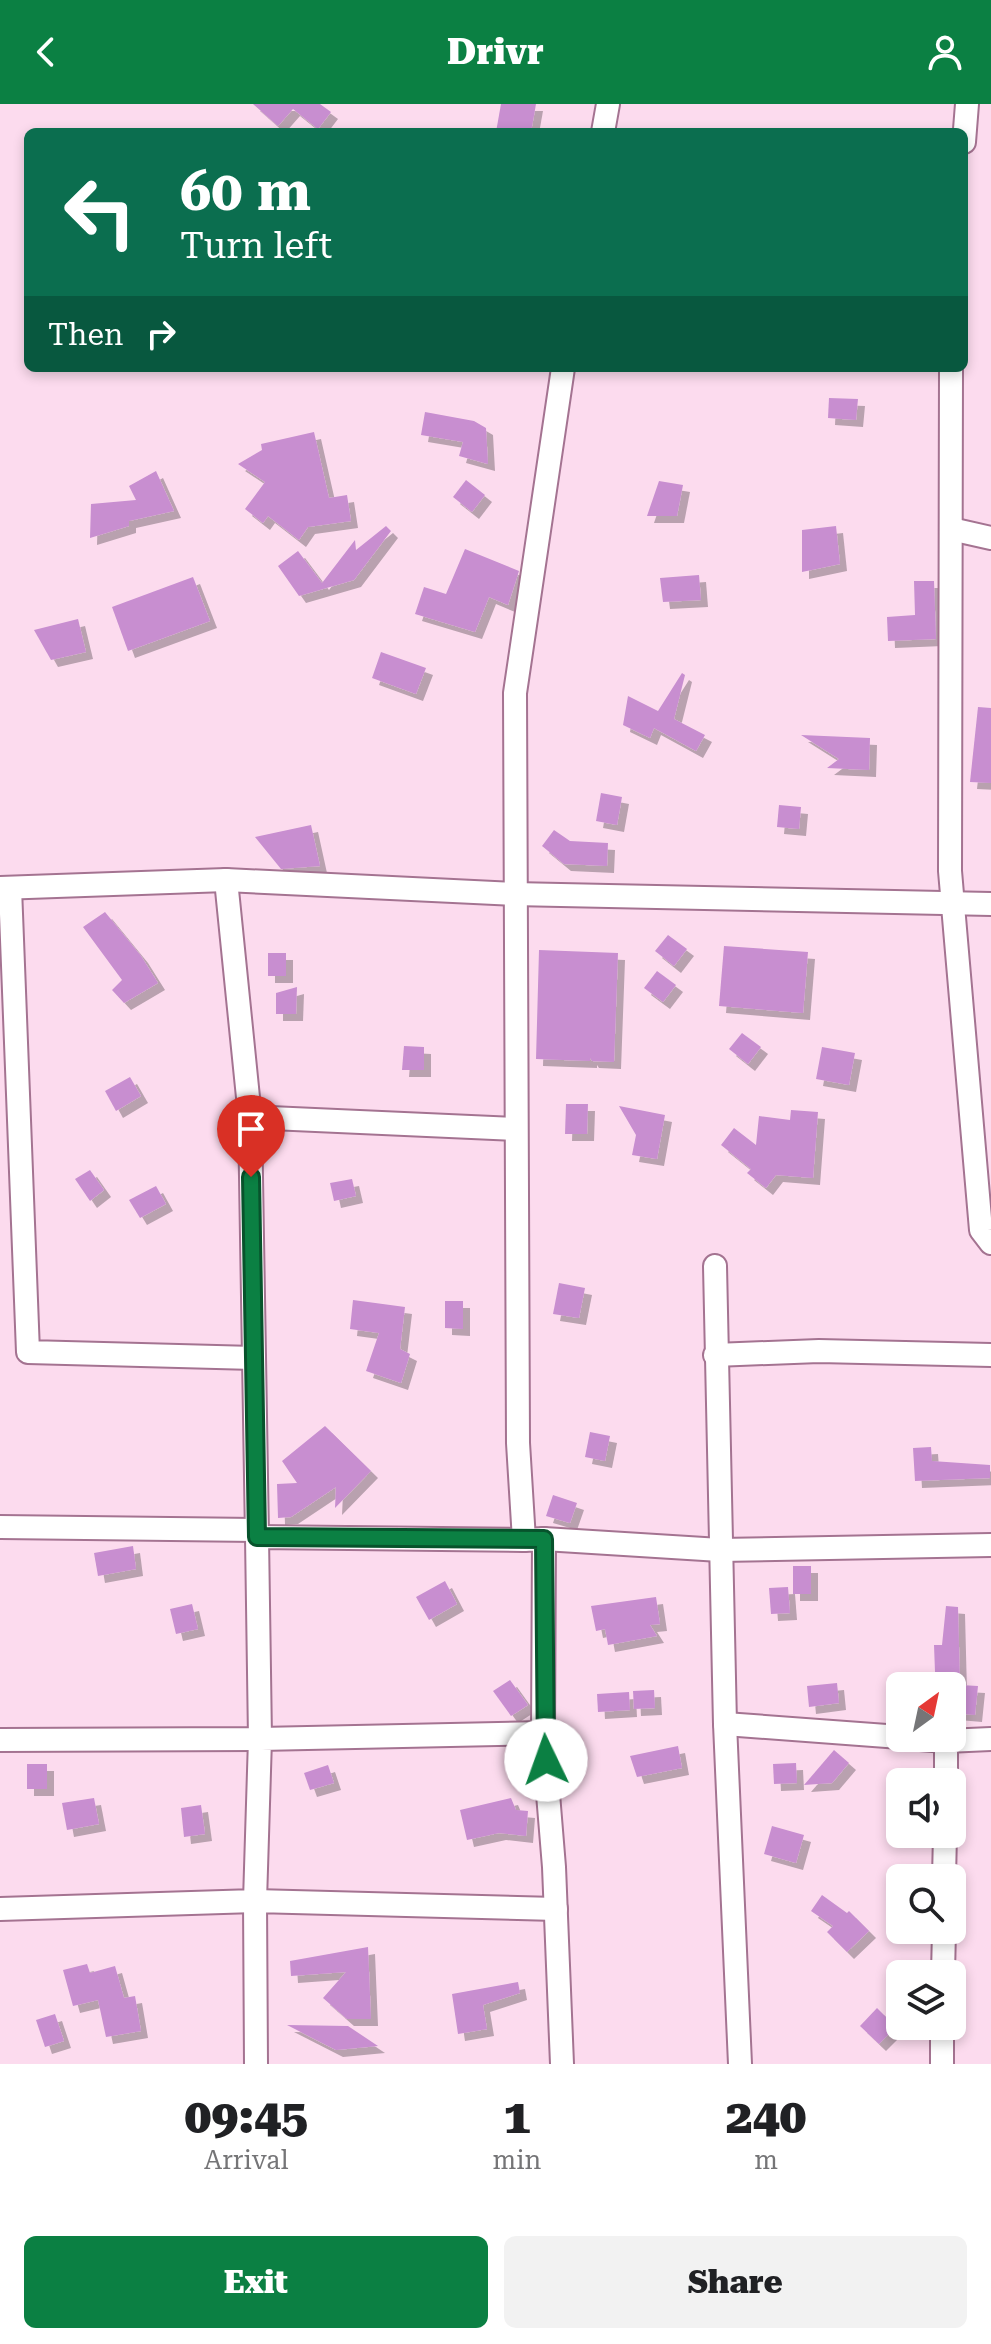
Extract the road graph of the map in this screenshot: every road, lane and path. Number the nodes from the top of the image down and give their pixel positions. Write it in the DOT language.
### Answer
graph roads {
  1 [pos="608,104"];
  2 [pos="967,104"];
  3 [pos="604,128"];
  4 [pos="965,128"];
  5 [pos="562,372"];
  6 [pos="951,372"];
  7 [pos="951,529"];
  8 [pos="991,538"];
  9 [pos="226,880"];
  10 [pos="5,888"];
  11 [pos="513,894"];
  12 [pos="991,904"];
  13 [pos="953,905"];
  14 [pos="9,1117"];
  15 [pos="250,1117"];
  16 [pos="515,1129"];
  17 [pos="991,1243"];
  18 [pos="715,1266"];
  19 [pos="715,1355"];
  20 [pos="991,1355"];
  21 [pos="254,1358"];
  22 [pos="0,1527"];
  23 [pos="257,1533"];
  24 [pos="534,1540"];
  25 [pos="991,1545"];
  26 [pos="720,1550"];
  27 [pos="725,1724"];
  28 [pos="543,1733"];
  29 [pos="886,1736"];
  30 [pos="260,1739"];
  31 [pos="991,1739"];
  32 [pos="0,1740"];
  33 [pos="966,1740"];
  34 [pos="255,1901"];
  35 [pos="0,1909"];
  36 [pos="556,1909"];
  37 [pos="942,2040"];
  38 [pos="256,2064"];
  39 [pos="562,2064"];
  40 [pos="740,2064"];
  41 [pos="942,2064"];
  1 -- 3 [label="street"];
  2 -- 4 [label="street"];
  5 -- 11 [label="street"];
  6 -- 7 [label="street"];
  7 -- 8 [label="street"];
  7 -- 13 [label="street"];
  9 -- 10 [label="street"];
  9 -- 11 [label="street"];
  9 -- 15 [label="street"];
  10 -- 14 [label="street"];
  11 -- 13 [label="street"];
  11 -- 16 [label="street"];
  12 -- 13 [label="street"];
  13 -- 17 [label="street"];
  14 -- 21 [label="street"];
  15 -- 16 [label="street"];
  15 -- 21 [label="street"];
  16 -- 24 [label="street"];
  18 -- 19 [label="street"];
  19 -- 20 [label="street"];
  19 -- 26 [label="street"];
  21 -- 23 [label="street"];
  22 -- 23 [label="street"];
  23 -- 24 [label="street"];
  23 -- 30 [label="street"];
  24 -- 26 [label="street"];
  24 -- 28 [label="street"];
  25 -- 26 [label="street"];
  26 -- 27 [label="street"];
  27 -- 29 [label="street"];
  27 -- 40 [label="street"];
  28 -- 30 [label="street"];
  28 -- 36 [label="street"];
  30 -- 32 [label="street"];
  30 -- 34 [label="street"];
  31 -- 33 [label="street"];
  34 -- 35 [label="street"];
  34 -- 36 [label="street"];
  34 -- 38 [label="street"];
  36 -- 39 [label="street"];
  37 -- 41 [label="street"];
}
